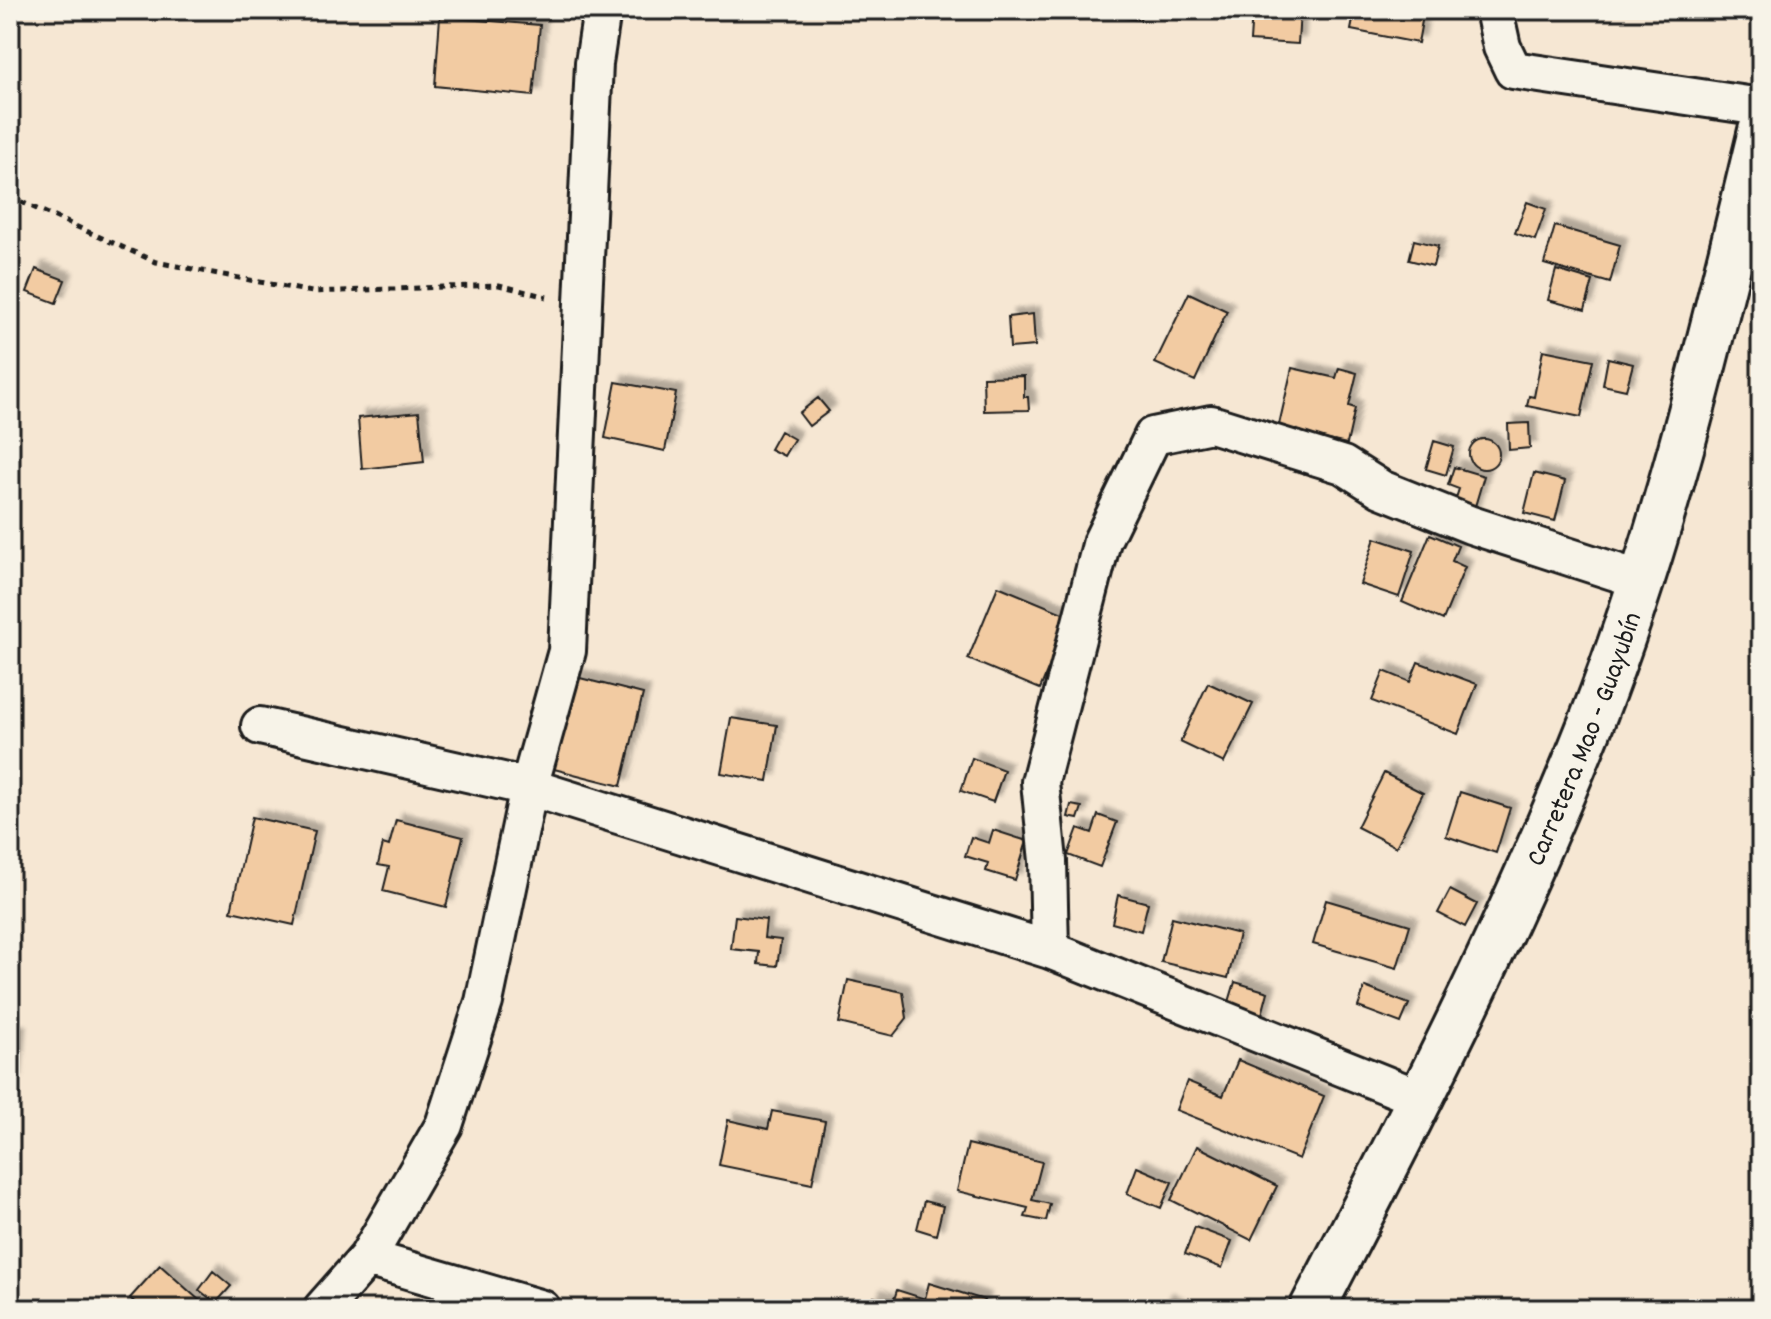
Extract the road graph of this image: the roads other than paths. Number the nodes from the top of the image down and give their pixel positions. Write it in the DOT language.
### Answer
graph roads {
  1 [pos="602,10"];
  2 [pos="1494,10"];
  3 [pos="1761,107"];
  4 [pos="1761,131"];
  5 [pos="1641,580"];
  6 [pos="260,726"];
  7 [pos="529,787"];
  8 [pos="1050,950"];
  9 [pos="1421,1099"];
  10 [pos="367,1258"];
  11 [pos="322,1309"];
  12 [pos="542,1309"];
  13 [pos="1312,1309"];
  1 -- 7 [label="street"];
  2 -- 3 [label="street"];
  4 -- 5 [label="main road, Carretera Mao - Guayubín"];
  5 -- 8 [label="street"];
  5 -- 9 [label="main road, Carretera Mao - Guayubín"];
  6 -- 7 [label="street"];
  7 -- 8 [label="street"];
  7 -- 10 [label="street"];
  8 -- 9 [label="street"];
  9 -- 13 [label="main road, Carretera Mao - Guayubín"];
  10 -- 11 [label="street"];
  10 -- 12 [label="street"];
}
